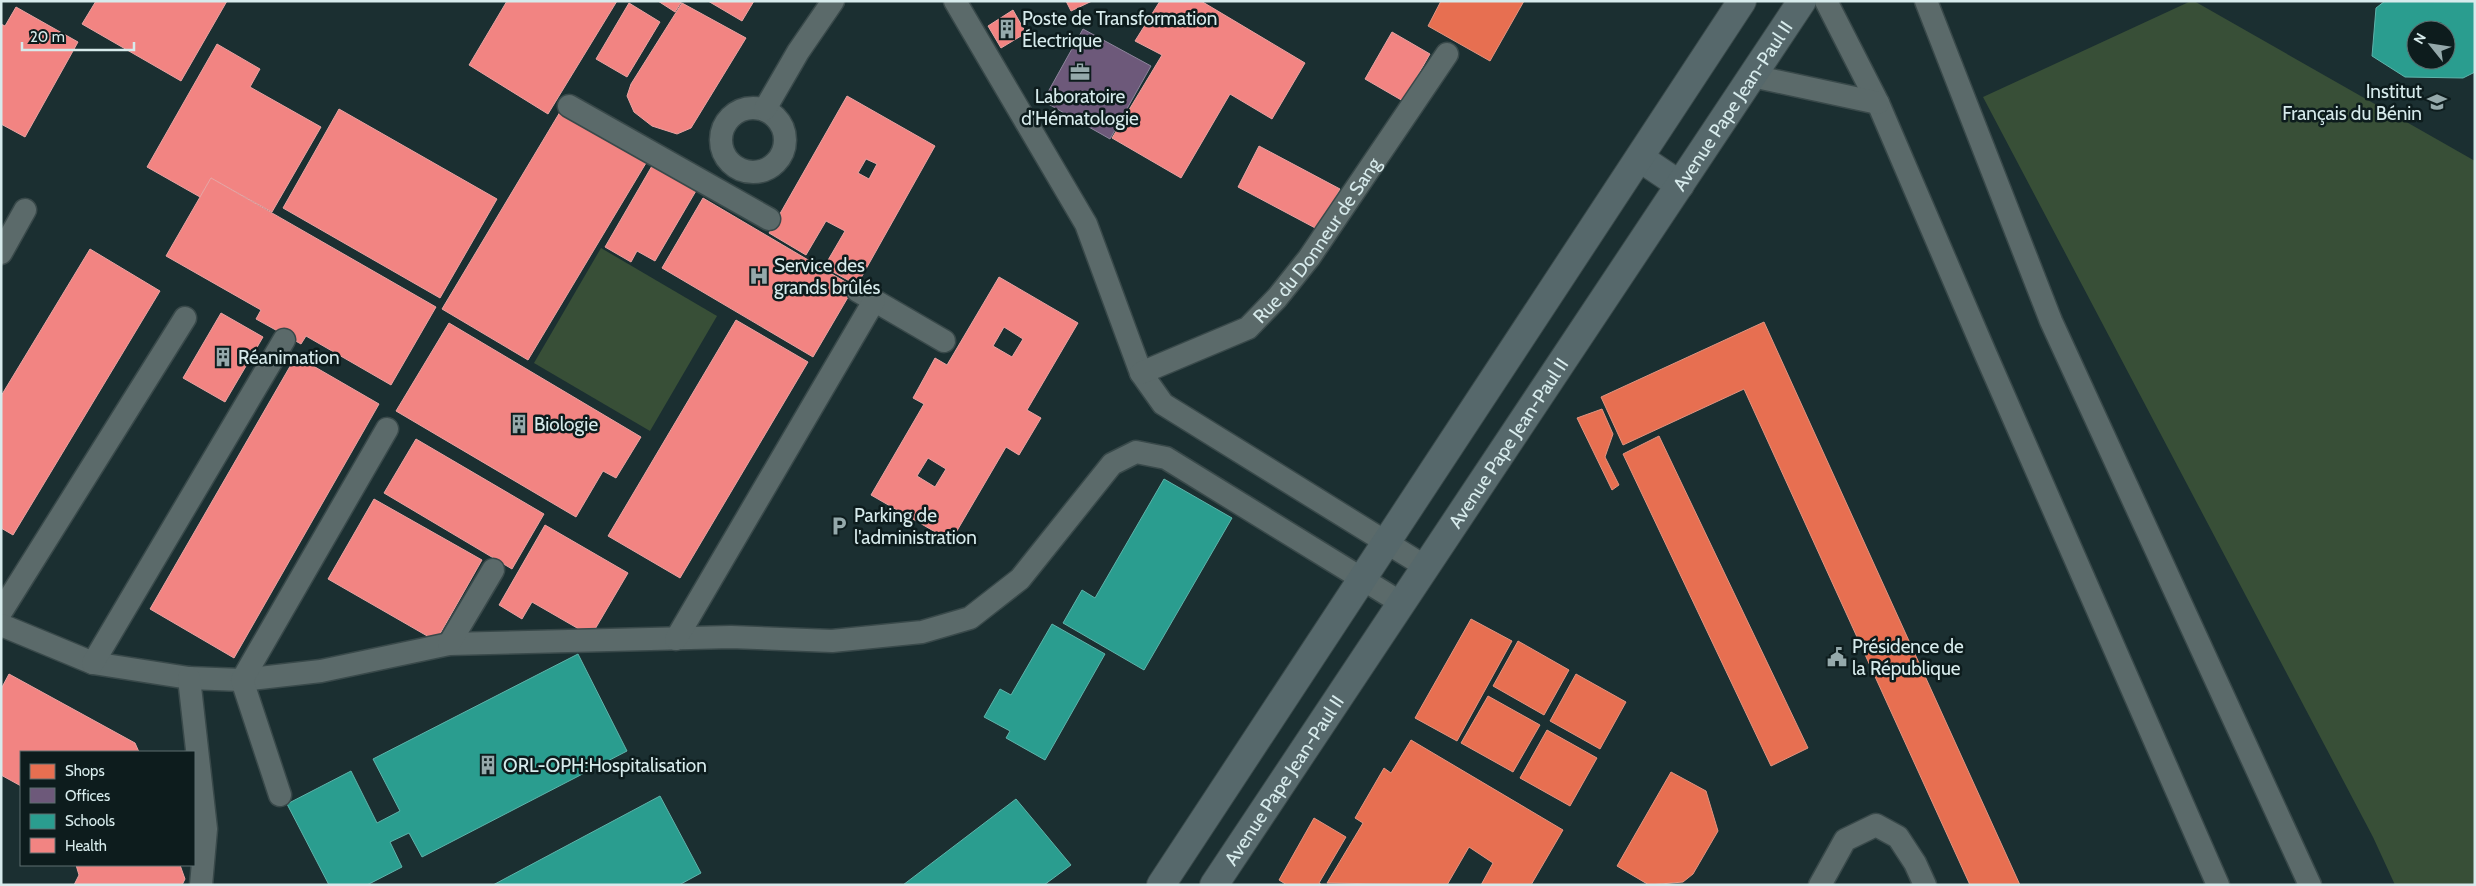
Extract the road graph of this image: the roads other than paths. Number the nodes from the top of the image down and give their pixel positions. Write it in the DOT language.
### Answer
graph roads {
  1 [pos="833,1"];
  2 [pos="955,1"];
  3 [pos="1742,1"];
  4 [pos="1802,1"];
  5 [pos="1826,1"];
  6 [pos="1926,1"];
  7 [pos="1447,54"];
  8 [pos="1752,76"];
  9 [pos="1878,103"];
  10 [pos="569,106"];
  11 [pos="765,109"];
  12 [pos="1640,158"];
  13 [pos="733,165"];
  14 [pos="1680,185"];
  15 [pos="718,190"];
  16 [pos="25,210"];
  17 [pos="769,218"];
  18 [pos="1,252"];
  19 [pos="185,318"];
  20 [pos="284,340"];
  21 [pos="944,341"];
  22 [pos="1141,374"];
  23 [pos="387,429"];
  24 [pos="1388,542"];
  25 [pos="1426,567"];
  26 [pos="493,570"];
  27 [pos="1364,579"];
  28 [pos="1403,604"];
  29 [pos="1,612"];
  30 [pos="1,625"];
  31 [pos="676,639"];
  32 [pos="449,644"];
  33 [pos="93,663"];
  34 [pos="189,678"];
  35 [pos="242,680"];
  36 [pos="280,796"];
  37 [pos="201,885"];
  38 [pos="1161,885"];
  39 [pos="1214,885"];
  40 [pos="1820,885"];
  41 [pos="1925,885"];
  42 [pos="2218,885"];
  43 [pos="2310,885"];
  1 -- 11 [label="lane"];
  2 -- 22 [label="lane"];
  3 -- 12 [label="main road"];
  4 -- 8 [label="main road, Avenue Pape Jean-Paul II"];
  5 -- 9 [label="lane"];
  6 -- 43 [label="lane"];
  7 -- 22 [label="lane, Rue du Donneur de Sang"];
  8 -- 9 [label="lane"];
  8 -- 14 [label="main road, Avenue Pape Jean-Paul II"];
  9 -- 42 [label="lane"];
  10 -- 15 [label="lane"];
  11 -- 13 [label="lane"];
  11 -- 13 [label="lane"];
  12 -- 14 [label="main road"];
  12 -- 24 [label="main road"];
  13 -- 15 [label="lane"];
  14 -- 25 [label="main road, Avenue Pape Jean-Paul II"];
  15 -- 17 [label="lane"];
  16 -- 18 [label="lane"];
  19 -- 29 [label="lane"];
  20 -- 33 [label="lane"];
  21 -- 31 [label="lane"];
  22 -- 24 [label="lane"];
  23 -- 35 [label="lane"];
  24 -- 25 [label="lane"];
  24 -- 27 [label="main road"];
  25 -- 28 [label="main road, Avenue Pape Jean-Paul II"];
  26 -- 32 [label="lane"];
  27 -- 28 [label="lane"];
  27 -- 31 [label="lane"];
  27 -- 38 [label="main road"];
  28 -- 39 [label="main road, Avenue Pape Jean-Paul II"];
  30 -- 33 [label="lane"];
  31 -- 32 [label="lane"];
  32 -- 35 [label="lane"];
  33 -- 34 [label="lane"];
  34 -- 35 [label="lane"];
  34 -- 37 [label="lane"];
  35 -- 36 [label="lane"];
  40 -- 41 [label="lane"];
}
